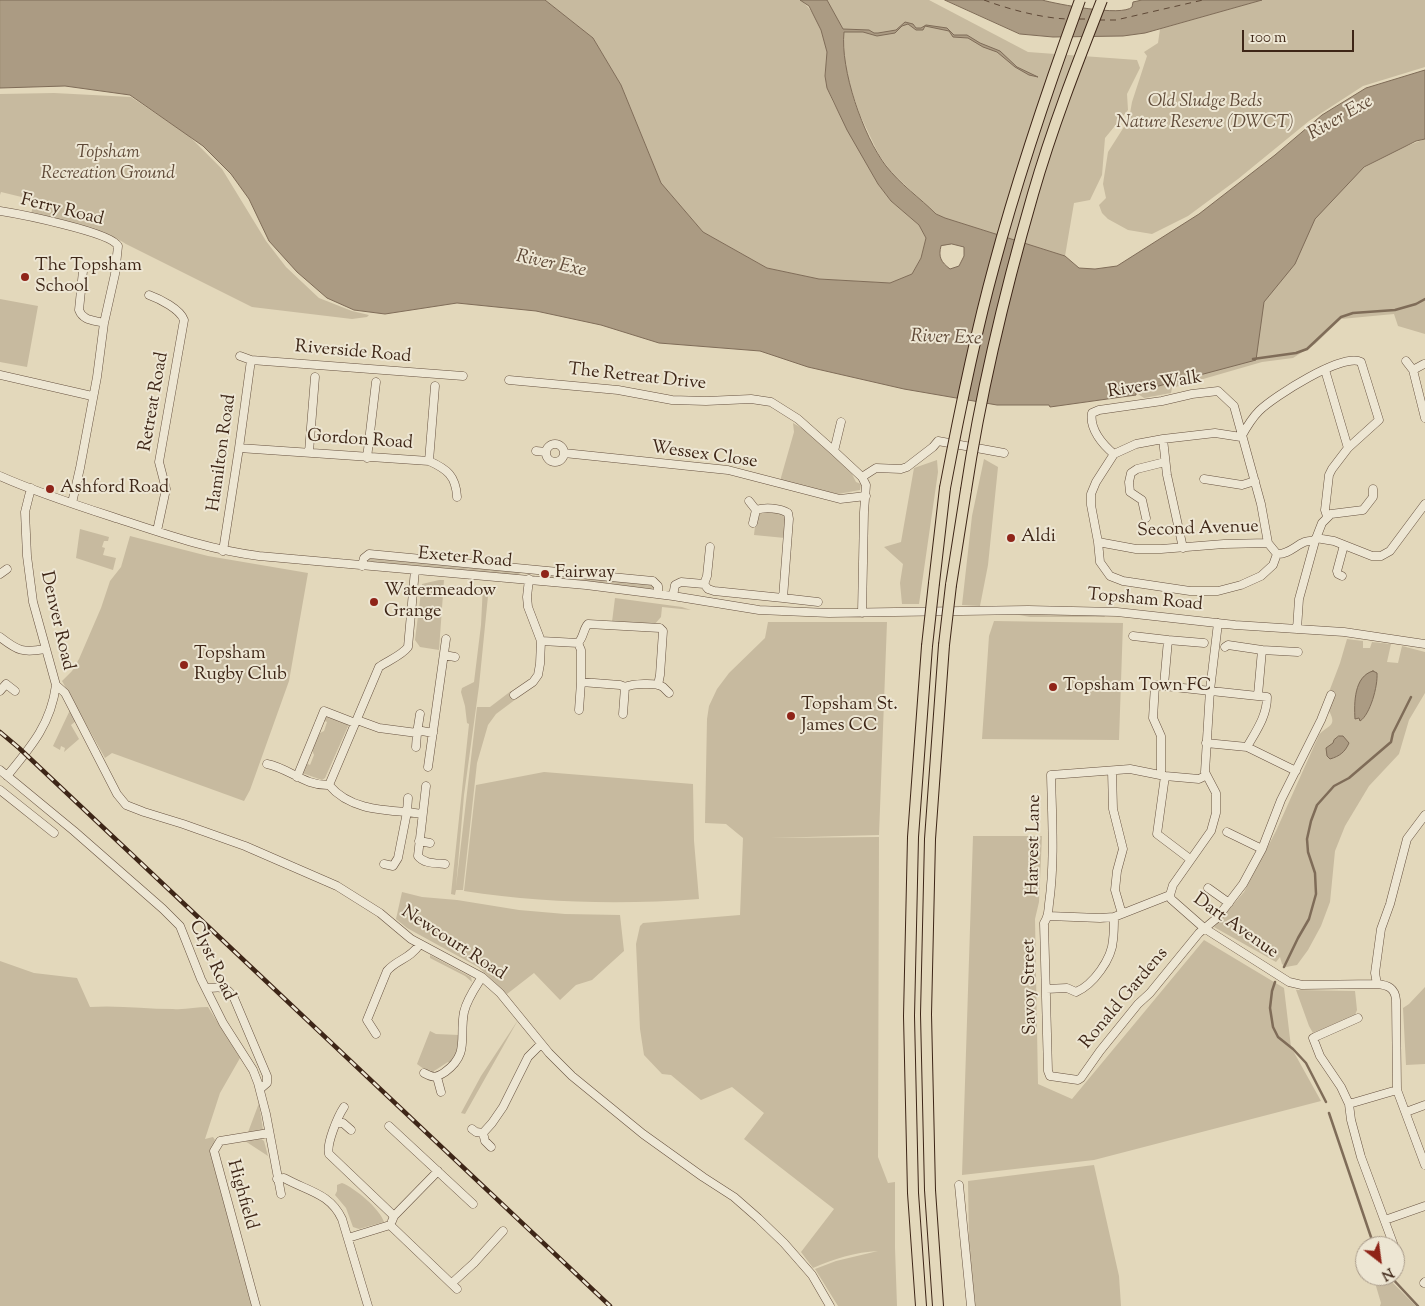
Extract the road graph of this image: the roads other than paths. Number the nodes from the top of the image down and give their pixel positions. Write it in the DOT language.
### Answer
graph roads {
  1 [pos="1080,0"];
  2 [pos="1102,0"];
  3 [pos="0,211"];
  4 [pos="83,271"];
  5 [pos="149,295"];
  6 [pos="104,323"];
  7 [pos="240,356"];
  8 [pos="250,360"];
  9 [pos="1406,361"];
  10 [pos="1424,364"];
  11 [pos="1325,370"];
  12 [pos="1414,370"];
  13 [pos="0,376"];
  14 [pos="463,376"];
  15 [pos="315,377"];
  16 [pos="509,380"];
  17 [pos="376,382"];
  18 [pos="435,386"];
  19 [pos="92,396"];
  20 [pos="1425,418"];
  21 [pos="841,422"];
  22 [pos="1241,437"];
  23 [pos="1163,439"];
  24 [pos="240,448"];
  25 [pos="1348,448"];
  26 [pos="536,451"];
  27 [pos="834,451"];
  28 [pos="309,452"];
  29 [pos="546,452"];
  30 [pos="1004,453"];
  31 [pos="564,454"];
  32 [pos="1114,454"];
  33 [pos="368,458"];
  34 [pos="428,461"];
  35 [pos="1165,462"];
  36 [pos="0,476"];
  37 [pos="862,477"];
  38 [pos="1204,479"];
  39 [pos="1255,481"];
  40 [pos="31,488"];
  41 [pos="1373,489"];
  42 [pos="866,496"];
  43 [pos="457,497"];
  44 [pos="749,501"];
  45 [pos="72,503"];
  46 [pos="1425,504"];
  47 [pos="756,510"];
  48 [pos="1327,516"];
  49 [pos="1146,518"];
  50 [pos="753,523"];
  51 [pos="157,532"];
  52 [pos="1316,540"];
  53 [pos="1098,542"];
  54 [pos="1268,543"];
  55 [pos="1344,545"];
  56 [pos="710,547"];
  57 [pos="1183,548"];
  58 [pos="223,551"];
  59 [pos="1277,554"];
  60 [pos="362,566"];
  61 [pos="8,569"];
  62 [pos="415,570"];
  63 [pos="0,574"];
  64 [pos="1342,576"];
  65 [pos="529,579"];
  66 [pos="704,584"];
  67 [pos="658,594"];
  68 [pos="673,596"];
  69 [pos="782,598"];
  70 [pos="818,602"];
  71 [pos="862,613"];
  72 [pos="1218,623"];
  73 [pos="1297,629"];
  74 [pos="1133,636"];
  75 [pos="3,639"];
  76 [pos="446,639"];
  77 [pos="1168,640"];
  78 [pos="541,641"];
  79 [pos="578,643"];
  80 [pos="1204,643"];
  81 [pos="1425,644"];
  82 [pos="1225,647"];
  83 [pos="0,648"];
  84 [pos="45,649"];
  85 [pos="1262,650"];
  86 [pos="1298,652"];
  87 [pos="444,655"];
  88 [pos="455,657"];
  89 [pos="0,678"];
  90 [pos="581,682"];
  91 [pos="6,684"];
  92 [pos="56,685"];
  93 [pos="658,685"];
  94 [pos="1164,685"];
  95 [pos="625,687"];
  96 [pos="1210,690"];
  97 [pos="0,691"];
  98 [pos="15,691"];
  99 [pos="669,693"];
  100 [pos="514,695"];
  101 [pos="1258,695"];
  102 [pos="1331,695"];
  103 [pos="579,710"];
  104 [pos="420,714"];
  105 [pos="623,714"];
  106 [pos="356,721"];
  107 [pos="433,732"];
  108 [pos="417,733"];
  109 [pos="1206,743"];
  110 [pos="416,747"];
  111 [pos="1247,747"];
  112 [pos="267,764"];
  113 [pos="428,768"];
  114 [pos="0,770"];
  115 [pos="1112,771"];
  116 [pos="1296,771"];
  117 [pos="7,776"];
  118 [pos="297,776"];
  119 [pos="1163,776"];
  120 [pos="1206,776"];
  121 [pos="329,784"];
  122 [pos="426,786"];
  123 [pos="0,790"];
  124 [pos="408,798"];
  125 [pos="406,812"];
  126 [pos="422,814"];
  127 [pos="1425,815"];
  128 [pos="54,832"];
  129 [pos="1226,832"];
  130 [pos="419,841"];
  131 [pos="430,843"];
  132 [pos="1262,849"];
  133 [pos="1190,860"];
  134 [pos="384,864"];
  135 [pos="445,864"];
  136 [pos="1208,888"];
  137 [pos="1170,895"];
  138 [pos="1229,903"];
  139 [pos="1118,915"];
  140 [pos="1048,916"];
  141 [pos="1204,928"];
  142 [pos="420,944"];
  143 [pos="482,977"];
  144 [pos="1377,984"];
  145 [pos="206,988"];
  146 [pos="1046,989"];
  147 [pos="1358,1018"];
  148 [pos="1309,1030"];
  149 [pos="376,1034"];
  150 [pos="1313,1038"];
  151 [pos="541,1044"];
  152 [pos="424,1073"];
  153 [pos="437,1077"];
  154 [pos="1066,1078"];
  155 [pos="260,1088"];
  156 [pos="1397,1090"];
  157 [pos="441,1092"];
  158 [pos="1349,1104"];
  159 [pos="1425,1105"];
  160 [pos="344,1107"];
  161 [pos="1406,1112"];
  162 [pos="337,1123"];
  163 [pos="390,1126"];
  164 [pos="472,1129"];
  165 [pos="351,1130"];
  166 [pos="269,1133"];
  167 [pos="483,1133"];
  168 [pos="490,1147"];
  169 [pos="1425,1165"];
  170 [pos="438,1171"];
  171 [pos="277,1179"];
  172 [pos="959,1185"];
  173 [pos="280,1194"];
  174 [pos="473,1204"];
  175 [pos="1425,1206"];
  176 [pos="394,1216"];
  177 [pos="1385,1220"];
  178 [pos="390,1226"];
  179 [pos="503,1231"];
  180 [pos="1391,1236"];
  181 [pos="348,1238"];
  182 [pos="256,1306"];
  183 [pos="368,1306"];
  184 [pos="830,1306"];
  185 [pos="921,1306"];
  186 [pos="938,1306"];
  187 [pos="971,1306"];
  1 -- 185 [label="highway, bridge"];
  2 -- 186 [label="highway, bridge"];
  3 -- 6 [label="street, Ferry Road"];
  4 -- 6 [label="street"];
  5 -- 51 [label="street, Retreat Road"];
  6 -- 19 [label="street"];
  7 -- 8 [label="street, Riverside Road"];
  8 -- 14 [label="street, Riverside Road"];
  8 -- 24 [label="street, Hamilton Road"];
  9 -- 12 [label="street"];
  10 -- 12 [label="street"];
  11 -- 22 [label="street"];
  11 -- 25 [label="street"];
  11 -- 25 [label="street"];
  12 -- 20 [label="street"];
  13 -- 19 [label="street"];
  15 -- 28 [label="street"];
  16 -- 27 [label="street, The Retreat Drive"];
  17 -- 33 [label="street"];
  18 -- 34 [label="street"];
  19 -- 45 [label="street"];
  21 -- 27 [label="street"];
  22 -- 23 [label="street"];
  22 -- 32 [label="street, Rivers Walk"];
  22 -- 39 [label="street"];
  23 -- 32 [label="street"];
  23 -- 35 [label="street"];
  24 -- 28 [label="street, Gordon Road"];
  24 -- 58 [label="street, Hamilton Road"];
  25 -- 48 [label="street"];
  26 -- 29 [label="street, Wessex Close"];
  27 -- 37 [label="street, The Retreat Drive"];
  28 -- 33 [label="street, Gordon Road"];
  29 -- 31 [label="street, Wessex Close"];
  29 -- 31 [label="street, Wessex Close"];
  30 -- 37 [label="street"];
  31 -- 42 [label="street, Wessex Close"];
  32 -- 53 [label="street"];
  33 -- 34 [label="street, Gordon Road"];
  34 -- 43 [label="street, Gordon Road"];
  35 -- 49 [label="street"];
  35 -- 57 [label="street"];
  36 -- 40 [label="street, Exeter Road"];
  37 -- 42 [label="street"];
  38 -- 39 [label="street"];
  39 -- 54 [label="street"];
  40 -- 45 [label="street, Exeter Road"];
  40 -- 84 [label="street, Denver Road"];
  41 -- 48 [label="street"];
  42 -- 71 [label="street"];
  44 -- 47 [label="street"];
  45 -- 51 [label="street, Exeter Road"];
  46 -- 55 [label="street"];
  47 -- 50 [label="street"];
  47 -- 69 [label="street"];
  48 -- 52 [label="street"];
  51 -- 58 [label="street, Exeter Road"];
  52 -- 55 [label="street"];
  52 -- 59 [label="street"];
  52 -- 73 [label="street"];
  53 -- 57 [label="street, Second Avenue"];
  53 -- 59 [label="street"];
  54 -- 57 [label="street, Second Avenue"];
  54 -- 59 [label="street"];
  55 -- 64 [label="street"];
  56 -- 66 [label="street"];
  58 -- 60 [label="street, Exeter Road"];
  60 -- 62 [label="street, Exeter Road"];
  60 -- 67 [label="street"];
  61 -- 63 [label="street"];
  62 -- 65 [label="street, Exeter Road"];
  62 -- 106 [label="street"];
  65 -- 67 [label="street, Exeter Road"];
  65 -- 78 [label="street"];
  66 -- 68 [label="street"];
  66 -- 69 [label="street"];
  67 -- 68 [label="street, Exeter Road"];
  68 -- 71 [label="street, Exeter Road"];
  69 -- 70 [label="street"];
  71 -- 72 [label="street, Topsham Road"];
  72 -- 73 [label="street, Topsham Road"];
  72 -- 96 [label="street, Dart Avenue"];
  73 -- 81 [label="street, Topsham Road"];
  74 -- 77 [label="street"];
  75 -- 83 [label="street"];
  75 -- 84 [label="street"];
  76 -- 87 [label="street"];
  77 -- 80 [label="street"];
  77 -- 94 [label="street"];
  78 -- 79 [label="street"];
  78 -- 100 [label="street"];
  79 -- 90 [label="street"];
  79 -- 93 [label="street"];
  82 -- 85 [label="street"];
  84 -- 92 [label="street, Denver Road"];
  85 -- 86 [label="street"];
  85 -- 101 [label="street"];
  87 -- 88 [label="street"];
  87 -- 107 [label="street"];
  89 -- 91 [label="street"];
  90 -- 95 [label="street"];
  90 -- 103 [label="street"];
  91 -- 97 [label="street"];
  91 -- 98 [label="street"];
  92 -- 117 [label="street, Denver Road"];
  92 -- 142 [label="street, Newcourt Road"];
  93 -- 95 [label="street"];
  93 -- 99 [label="street"];
  94 -- 96 [label="street"];
  94 -- 119 [label="street"];
  95 -- 105 [label="street"];
  96 -- 101 [label="street"];
  96 -- 109 [label="street, Dart Avenue"];
  101 -- 111 [label="street"];
  102 -- 116 [label="street"];
  104 -- 108 [label="street"];
  106 -- 108 [label="street"];
  106 -- 118 [label="street"];
  106 -- 121 [label="street"];
  107 -- 108 [label="street"];
  107 -- 113 [label="street"];
  108 -- 110 [label="street"];
  109 -- 111 [label="street"];
  109 -- 120 [label="street, Dart Avenue"];
  111 -- 116 [label="street"];
  112 -- 118 [label="street"];
  114 -- 117 [label="street, Clyst Road"];
  115 -- 119 [label="street"];
  115 -- 139 [label="street"];
  115 -- 140 [label="street, Harvest Lane"];
  116 -- 132 [label="street"];
  117 -- 145 [label="street, Clyst Road"];
  118 -- 121 [label="street"];
  119 -- 120 [label="street"];
  119 -- 133 [label="street"];
  120 -- 133 [label="street, Dart Avenue"];
  121 -- 125 [label="street"];
  122 -- 126 [label="street"];
  123 -- 128 [label="street"];
  124 -- 125 [label="street"];
  125 -- 126 [label="street"];
  125 -- 134 [label="street"];
  126 -- 130 [label="street"];
  127 -- 144 [label="street"];
  129 -- 132 [label="street"];
  130 -- 131 [label="street"];
  130 -- 135 [label="street"];
  132 -- 138 [label="street"];
  133 -- 137 [label="street, Dart Avenue"];
  136 -- 138 [label="street"];
  137 -- 139 [label="street, Savoy Street"];
  137 -- 141 [label="street, Dart Avenue"];
  138 -- 141 [label="street"];
  139 -- 140 [label="street, Savoy Street"];
  139 -- 146 [label="street"];
  140 -- 146 [label="street, Savoy Street"];
  141 -- 144 [label="street, Dart Avenue"];
  141 -- 154 [label="street, Ronald Gardens"];
  142 -- 143 [label="street, Newcourt Road"];
  142 -- 149 [label="street"];
  143 -- 151 [label="street, Newcourt Road"];
  143 -- 153 [label="street"];
  144 -- 156 [label="street"];
  145 -- 155 [label="street, Clyst Road"];
  145 -- 155 [label="street"];
  146 -- 154 [label="street, Savoy Street"];
  147 -- 150 [label="street"];
  148 -- 150 [label="street"];
  150 -- 158 [label="street"];
  151 -- 167 [label="street"];
  151 -- 184 [label="street, Newcourt Road"];
  152 -- 153 [label="street"];
  153 -- 157 [label="street"];
  155 -- 166 [label="street, Clyst Road"];
  156 -- 158 [label="street"];
  156 -- 161 [label="street"];
  158 -- 177 [label="street"];
  159 -- 161 [label="street"];
  160 -- 162 [label="street"];
  161 -- 169 [label="street"];
  162 -- 165 [label="street"];
  162 -- 176 [label="street"];
  163 -- 170 [label="street"];
  164 -- 167 [label="street"];
  166 -- 171 [label="street, Clyst Road"];
  166 -- 182 [label="street, Highfield"];
  167 -- 168 [label="street"];
  170 -- 174 [label="street"];
  170 -- 176 [label="street"];
  171 -- 173 [label="street, Clyst Road"];
  171 -- 181 [label="street"];
  172 -- 187 [label="street"];
  175 -- 177 [label="street"];
  176 -- 178 [label="street"];
  177 -- 180 [label="street"];
  178 -- 179 [label="street"];
  178 -- 181 [label="street"];
  181 -- 183 [label="street"];
}
